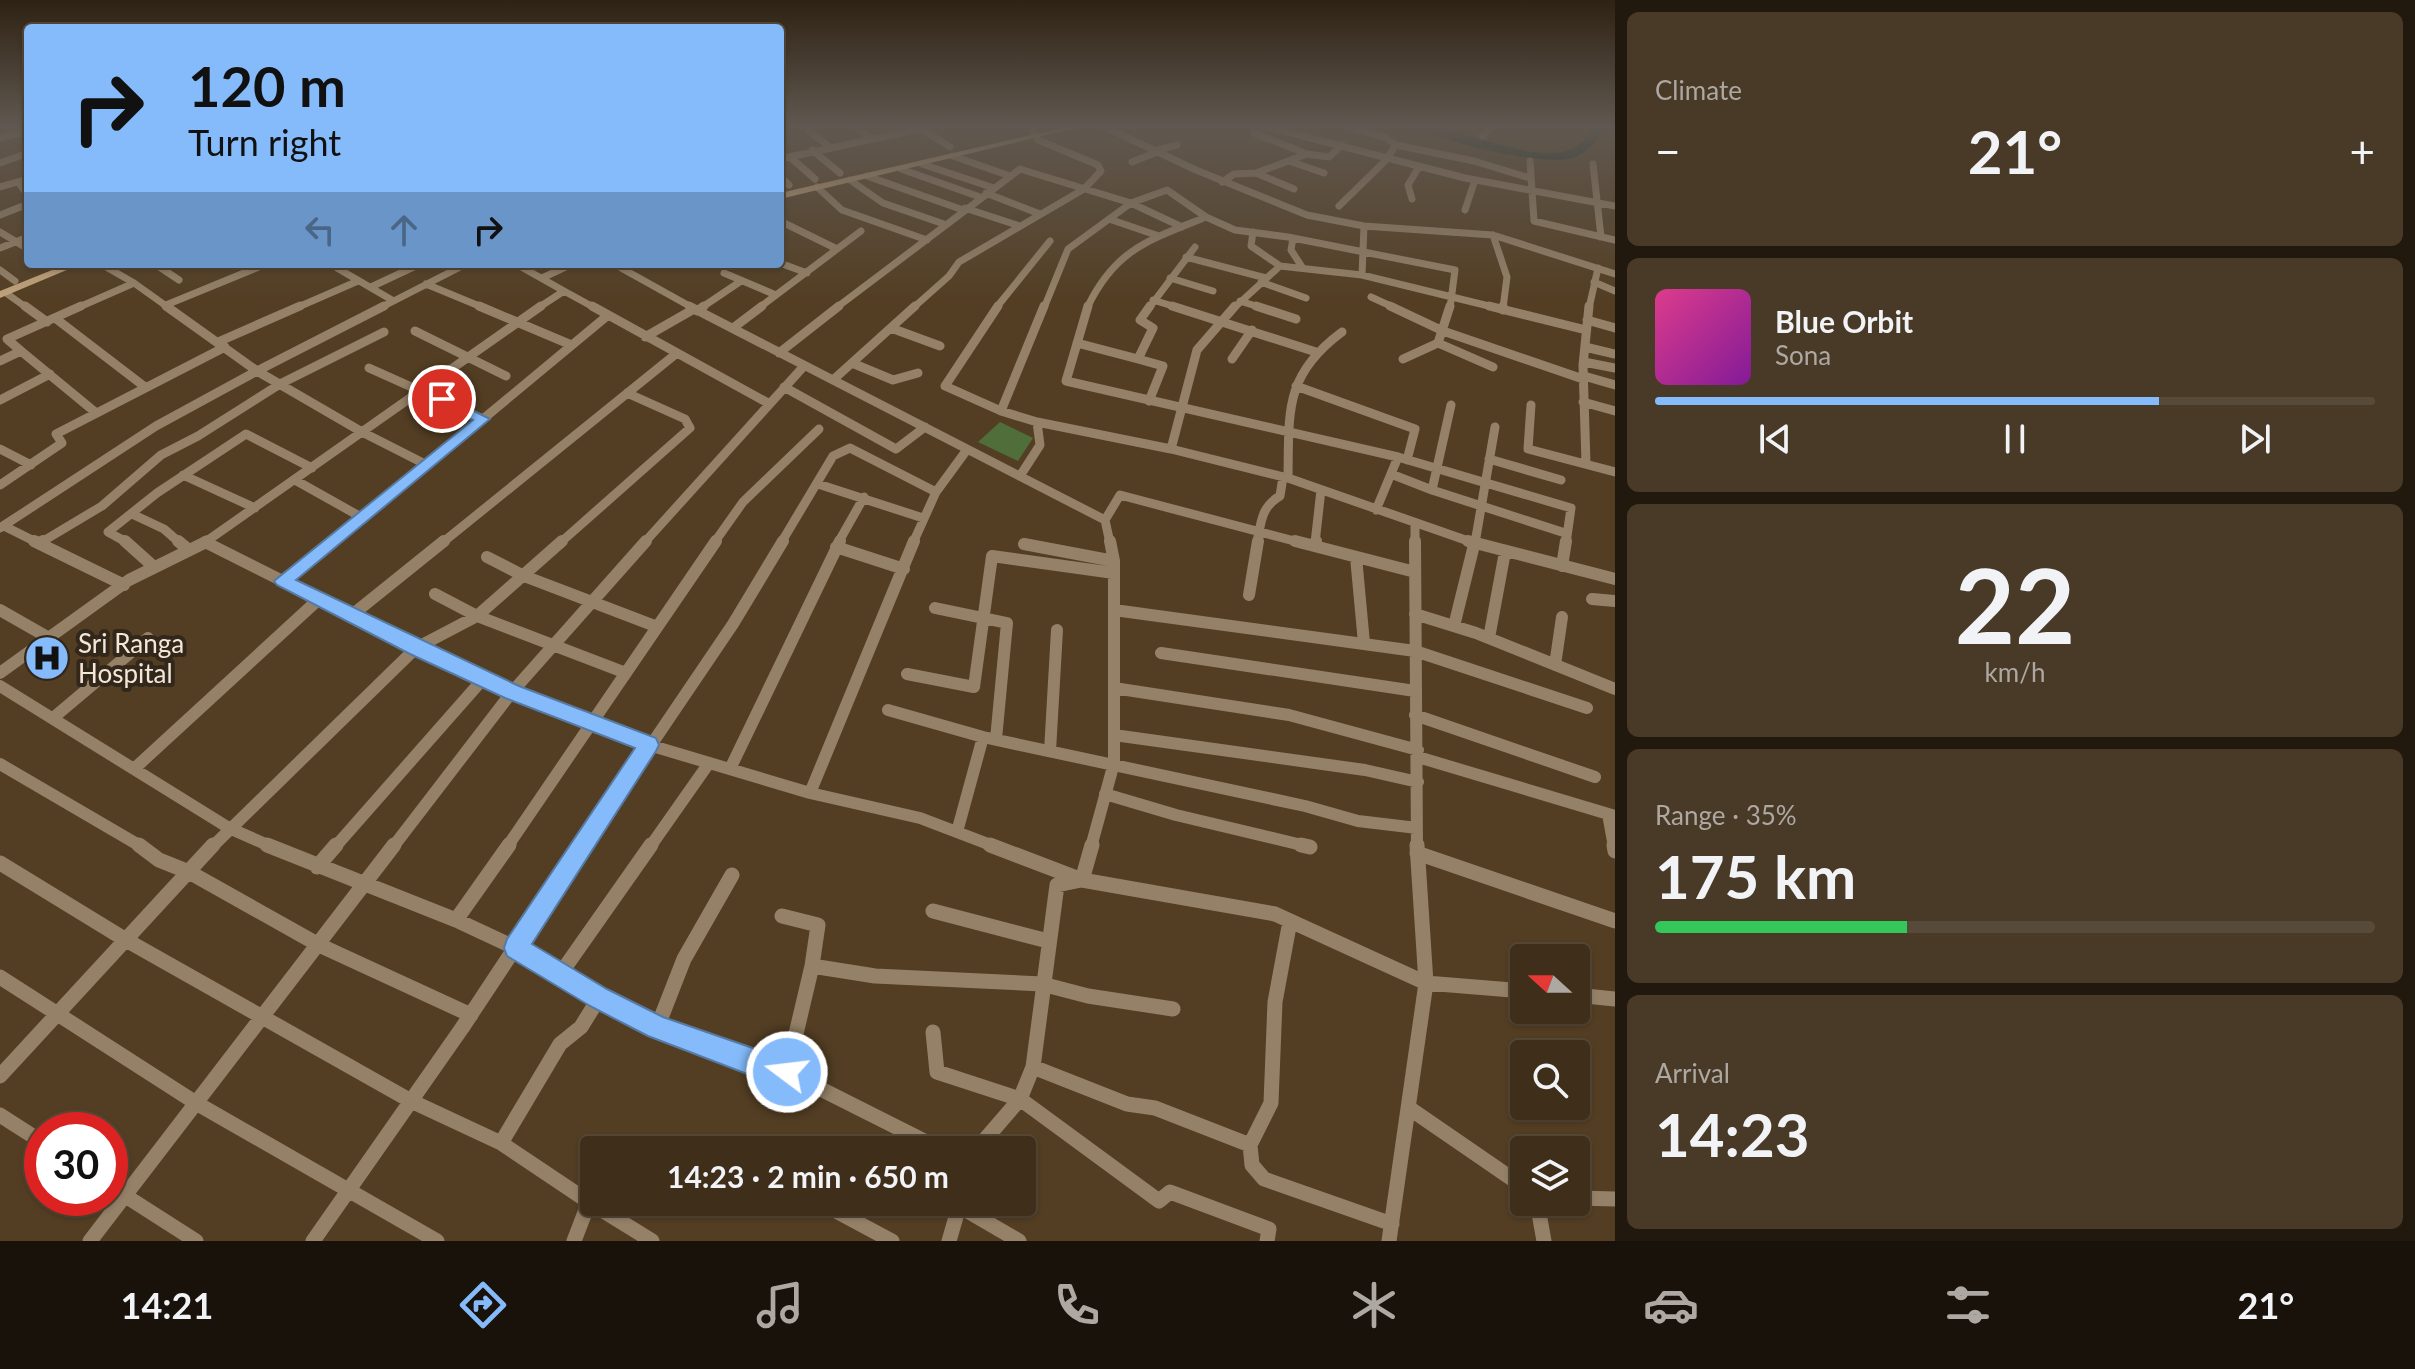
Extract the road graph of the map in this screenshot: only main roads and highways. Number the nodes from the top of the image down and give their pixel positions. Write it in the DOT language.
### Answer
graph roads {
  1 [pos="811,185"];
  2 [pos="784,195"];
  3 [pos="52,268"];
  4 [pos="54,268"];
  5 [pos="2,292"];
  1 -- 2 [label="main road"];
  3 -- 5 [label="main road"];
  4 -- 5 [label="main road"];
}
